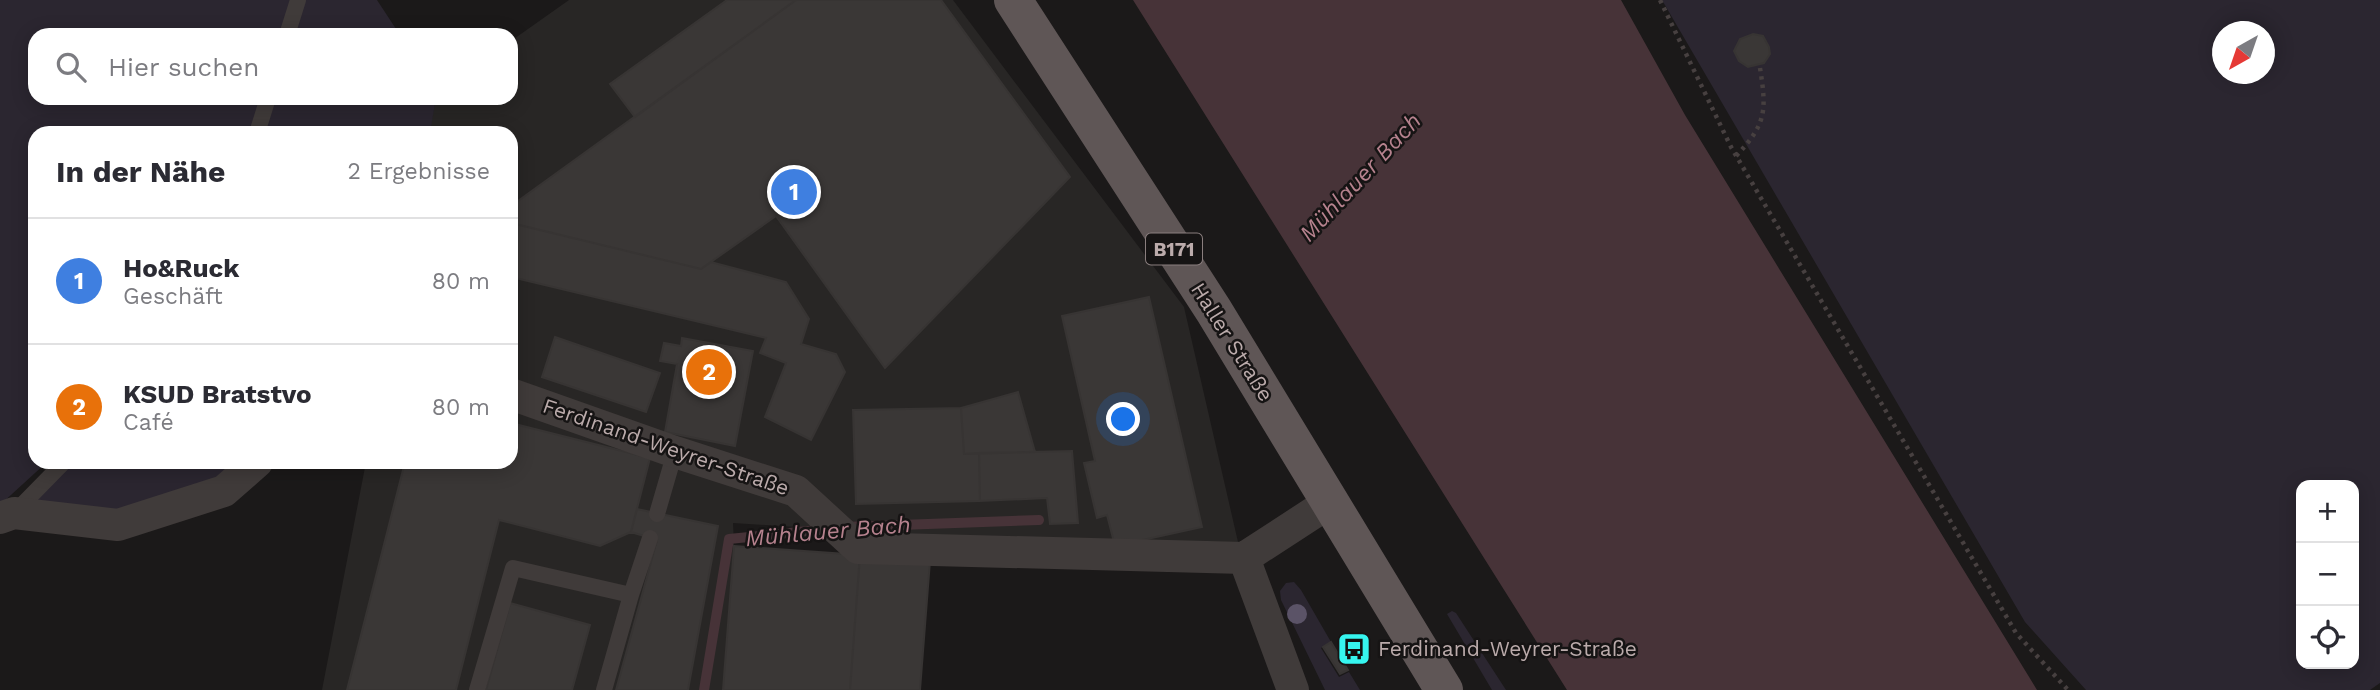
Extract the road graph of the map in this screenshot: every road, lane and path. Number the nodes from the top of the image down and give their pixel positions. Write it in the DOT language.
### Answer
graph roads {
  1 [pos="298,0"];
  2 [pos="1013,0"];
  3 [pos="1660,0"];
  4 [pos="289,28"];
  5 [pos="1760,68"];
  6 [pos="266,105"];
  7 [pos="259,126"];
  8 [pos="1736,156"];
  9 [pos="518,396"];
  10 [pos="675,452"];
  11 [pos="57,469"];
  12 [pos="249,469"];
  13 [pos="1329,502"];
  14 [pos="657,514"];
  15 [pos="7,516"];
  16 [pos="650,538"];
  17 [pos="1244,558"];
  18 [pos="631,595"];
  19 [pos="477,690"];
  20 [pos="604,690"];
  21 [pos="1293,690"];
  22 [pos="1444,690"];
  23 [pos="2068,690"];
  1 -- 4 [label="lane"];
  2 -- 13 [label="main road, Haller Straße / B171"];
  3 -- 8 [label="path"];
  5 -- 8 [label="path"];
  6 -- 7 [label="lane"];
  8 -- 23 [label="path"];
  9 -- 10 [label="street, Ferdinand-Weyrer-Straße"];
  10 -- 14 [label="lane"];
  10 -- 17 [label="street, Ferdinand-Weyrer-Straße"];
  11 -- 15 [label="lane"];
  12 -- 15 [label="street"];
  13 -- 17 [label="street"];
  13 -- 22 [label="main road, Haller Straße / B171"];
  16 -- 18 [label="lane"];
  17 -- 21 [label="street"];
  18 -- 19 [label="lane"];
  18 -- 20 [label="lane"];
}
